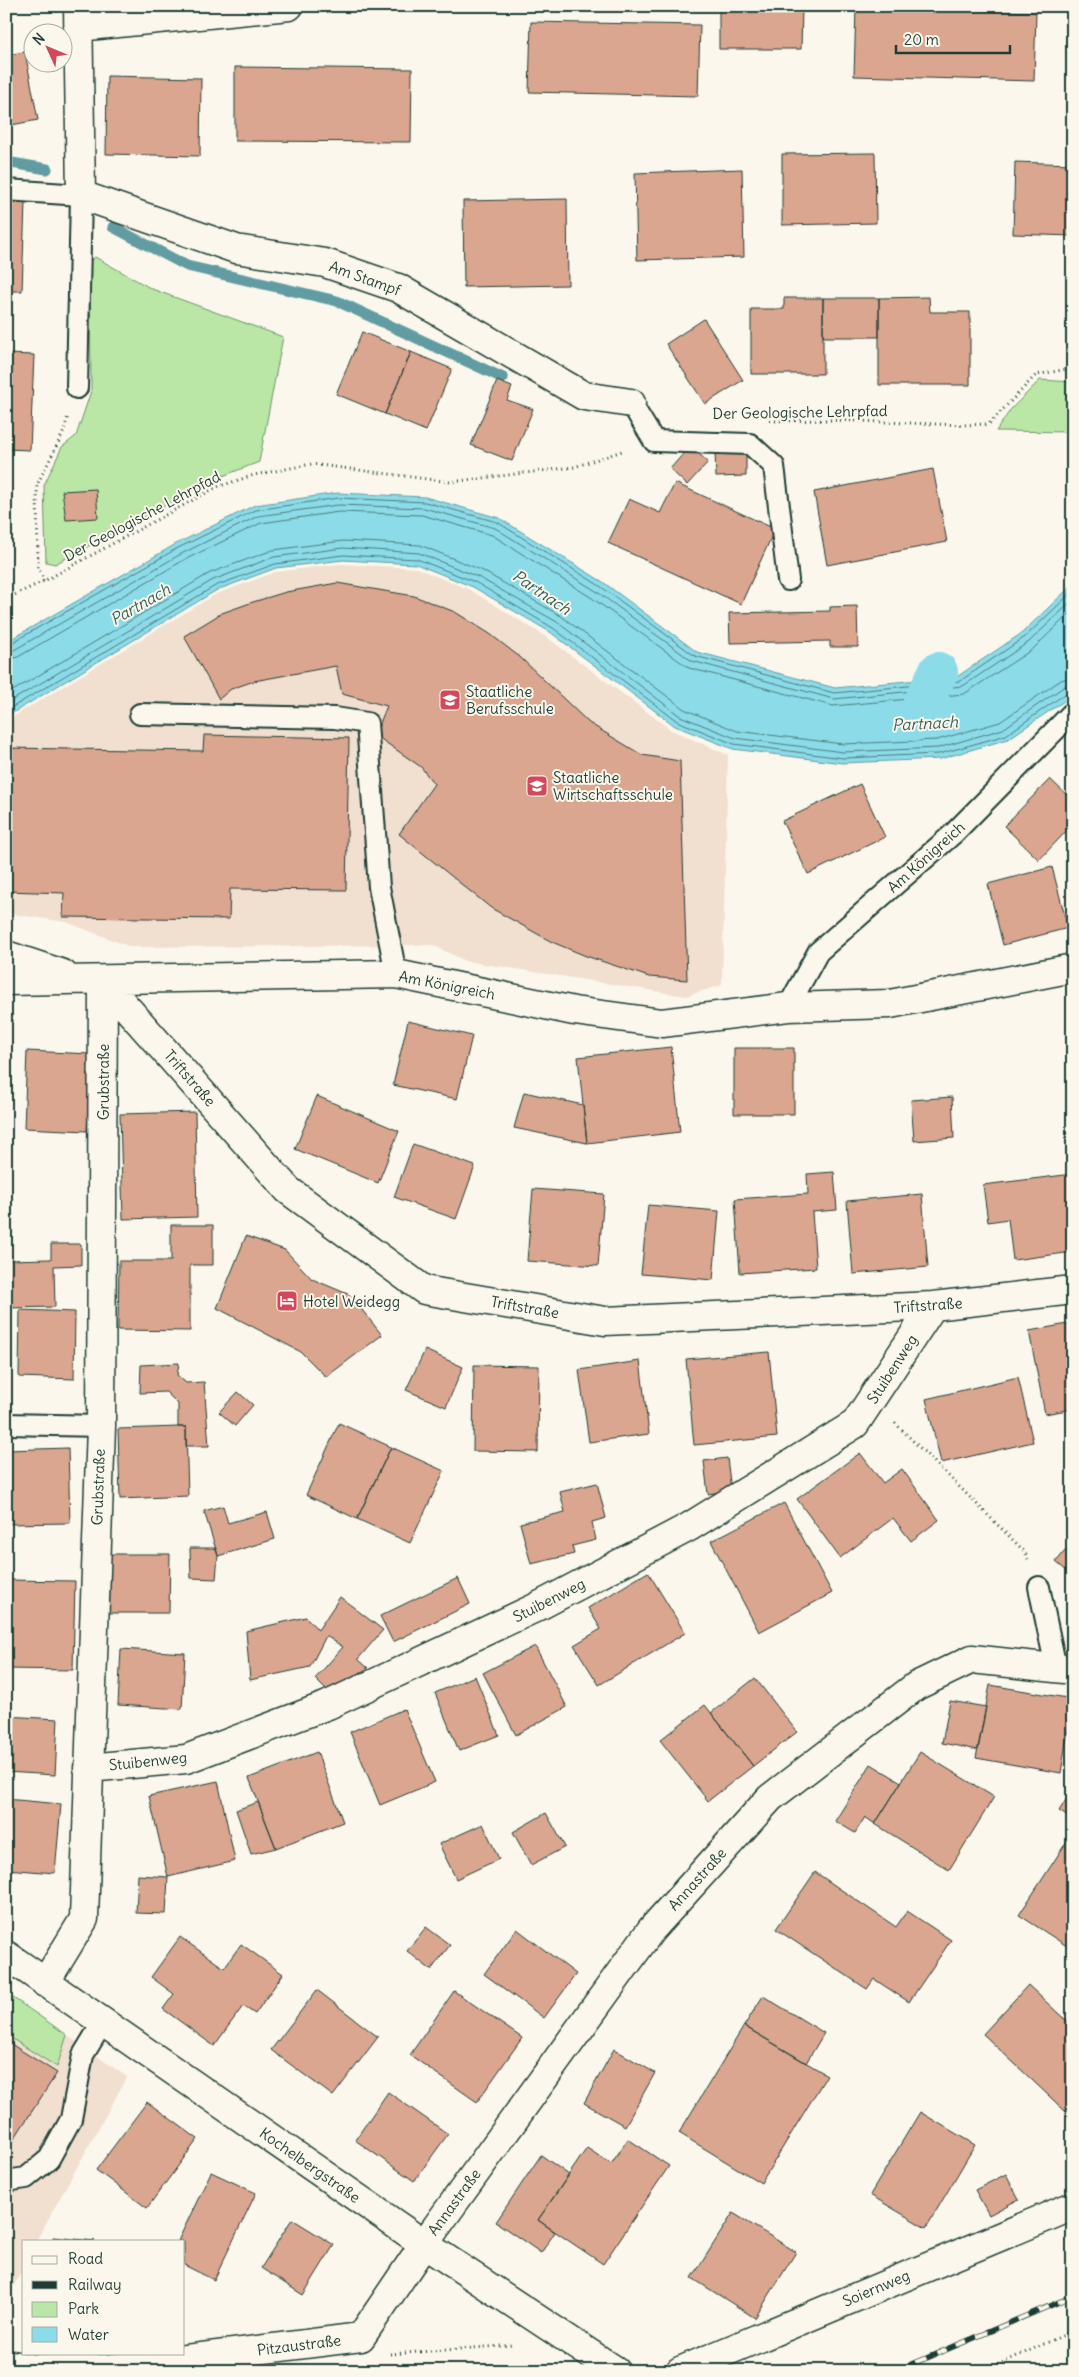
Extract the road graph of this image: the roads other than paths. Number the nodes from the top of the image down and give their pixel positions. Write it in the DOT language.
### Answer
graph roads {
  1 [pos="289,6"];
  2 [pos="78,17"];
  3 [pos="6,190"];
  4 [pos="80,195"];
  5 [pos="77,388"];
  6 [pos="631,403"];
  7 [pos="788,580"];
  8 [pos="1072,713"];
  9 [pos="140,714"];
  10 [pos="6,955"];
  11 [pos="1073,968"];
  12 [pos="396,974"];
  13 [pos="6,981"];
  14 [pos="93,981"];
  15 [pos="788,1007"];
  16 [pos="1073,1290"];
  17 [pos="933,1306"];
  18 [pos="6,1424"];
  19 [pos="101,1426"];
  20 [pos="1039,1586"];
  21 [pos="1064,1669"];
  22 [pos="88,1768"];
  23 [pos="6,1955"];
  24 [pos="45,1983"];
  25 [pos="103,2022"];
  26 [pos="6,2181"];
  27 [pos="1073,2206"];
  28 [pos="424,2244"];
  29 [pos="6,2364"];
  30 [pos="616,2371"];
  31 [pos="680,2371"];
  1 -- 2 [label="street"];
  2 -- 4 [label="street"];
  3 -- 4 [label="lane"];
  4 -- 5 [label="lane"];
  4 -- 6 [label="street, Am Stampf"];
  6 -- 7 [label="lane"];
  8 -- 15 [label="lane, Am Königreich"];
  9 -- 12 [label="lane"];
  10 -- 14 [label="street"];
  11 -- 15 [label="street, Am Königreich"];
  12 -- 14 [label="street, Am Königreich"];
  12 -- 15 [label="street, Am Königreich"];
  13 -- 14 [label="street, Am Königreich"];
  14 -- 17 [label="street, Triftstraße"];
  14 -- 19 [label="street, Grubstraße"];
  16 -- 17 [label="street, Triftstraße"];
  17 -- 22 [label="street, Stuibenweg"];
  18 -- 19 [label="lane"];
  19 -- 22 [label="street, Grubstraße"];
  20 -- 21 [label="lane"];
  21 -- 28 [label="street, Annastraße"];
  22 -- 24 [label="street, Grubstraße"];
  23 -- 24 [label="street, Kochelbergstraße"];
  24 -- 25 [label="street, Kochelbergstraße"];
  25 -- 26 [label="lane"];
  25 -- 28 [label="street, Kochelbergstraße"];
  27 -- 31 [label="street, Soiernweg"];
  28 -- 29 [label="street, Pitzaustraße"];
  28 -- 30 [label="street, Kochelbergstraße"];
}
